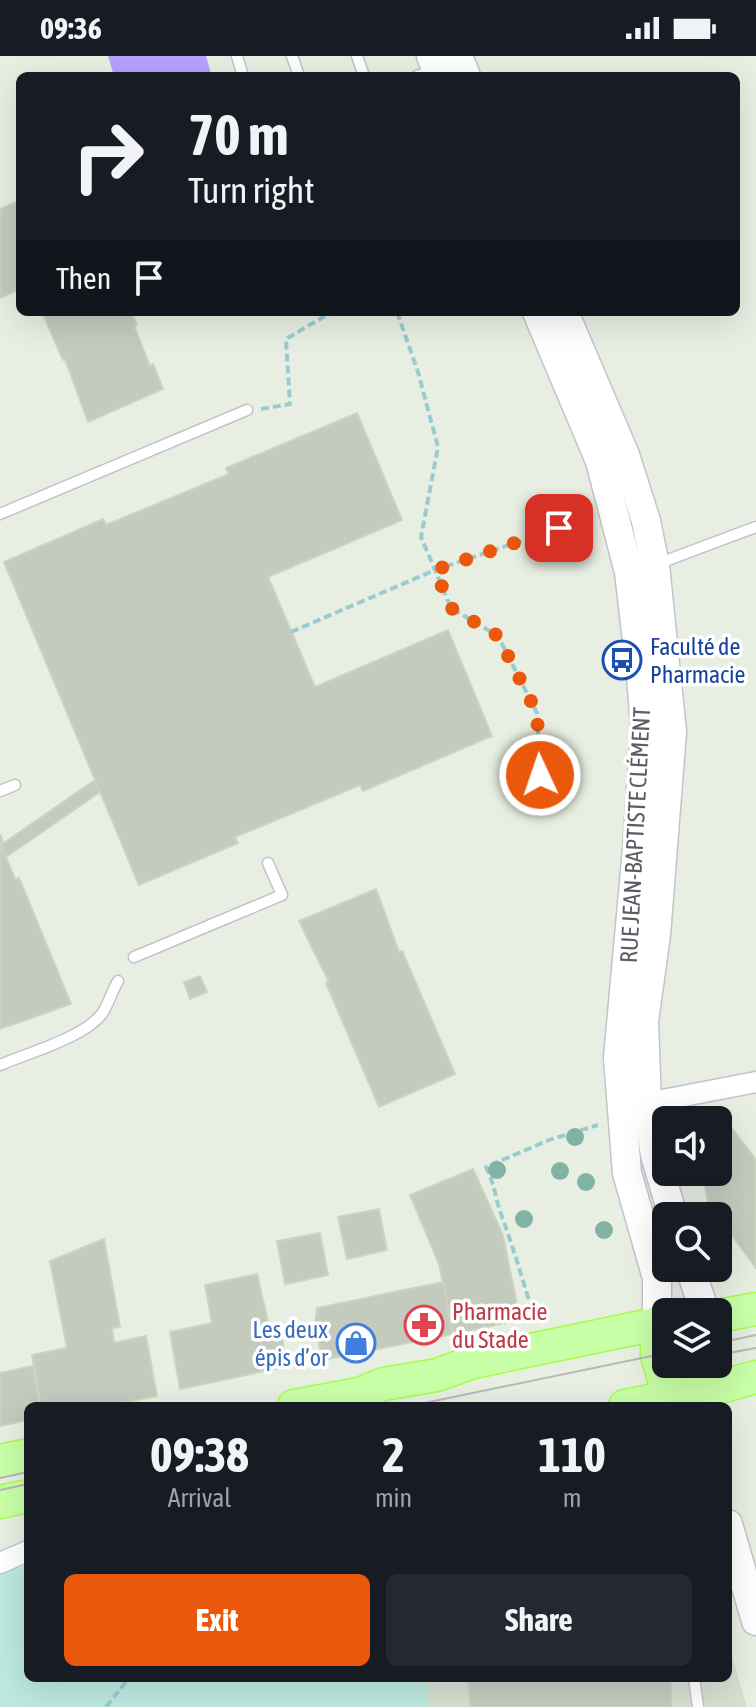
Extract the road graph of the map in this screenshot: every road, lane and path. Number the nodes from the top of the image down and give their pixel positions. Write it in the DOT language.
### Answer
graph roads {
  1 [pos="325,316"];
  2 [pos="398,316"];
  3 [pos="539,316"];
  4 [pos="566,316"];
  5 [pos="247,410"];
  6 [pos="0,514"];
  7 [pos="756,527"];
  8 [pos="584,536"];
  9 [pos="655,565"];
  10 [pos="435,570"];
  11 [pos="291,632"];
  12 [pos="540,775"];
  13 [pos="15,785"];
  14 [pos="0,791"];
  15 [pos="268,863"];
  16 [pos="134,957"];
  17 [pos="118,981"];
  18 [pos="0,1065"];
  19 [pos="756,1082"];
  20 [pos="634,1110"];
  21 [pos="669,1202"];
  22 [pos="659,1298"];
  23 [pos="756,1309"];
  24 [pos="732,1313"];
  25 [pos="652,1324"];
  26 [pos="543,1347"];
  27 [pos="756,1377"];
  28 [pos="664,1378"];
  29 [pos="718,1386"];
  30 [pos="672,1401"];
  31 [pos="316,1402"];
  32 [pos="24,1456"];
  33 [pos="0,1461"];
  34 [pos="24,1497"];
  35 [pos="0,1502"];
  36 [pos="732,1538"];
  37 [pos="24,1553"];
  38 [pos="0,1563"];
  39 [pos="756,1621"];
  40 [pos="126,1682"];
  41 [pos="695,1682"];
  42 [pos="106,1707"];
  43 [pos="698,1707"];
  1 -- 5 [label="path"];
  2 -- 10 [label="path"];
  3 -- 20 [label="main road, RUE JEAN-BAPTISTE CLÉMENT"];
  4 -- 9 [label="main road, RUE JEAN-BAPTISTE CLÉMENT"];
  5 -- 6 [label="lane"];
  7 -- 9 [label="lane"];
  8 -- 10 [label="path"];
  9 -- 20 [label="main road, RUE JEAN-BAPTISTE CLÉMENT"];
  10 -- 11 [label="path"];
  10 -- 12 [label="path"];
  13 -- 14 [label="lane"];
  15 -- 16 [label="lane"];
  17 -- 18 [label="lane"];
  19 -- 20 [label="street"];
  20 -- 21 [label="main road, RUE JEAN-BAPTISTE CLÉMENT"];
  20 -- 22 [label="main road, RUE JEAN-BAPTISTE CLÉMENT"];
  20 -- 26 [label="path"];
  23 -- 24 [label="main road"];
  25 -- 26 [label="main road"];
  26 -- 31 [label="main road"];
  27 -- 29 [label="main road"];
  28 -- 30 [label="main road"];
  29 -- 30 [label="main road"];
  32 -- 33 [label="main road"];
  34 -- 35 [label="main road"];
  36 -- 39 [label="main road"];
  37 -- 38 [label="street"];
  40 -- 42 [label="path"];
  41 -- 43 [label="lane"];
}
